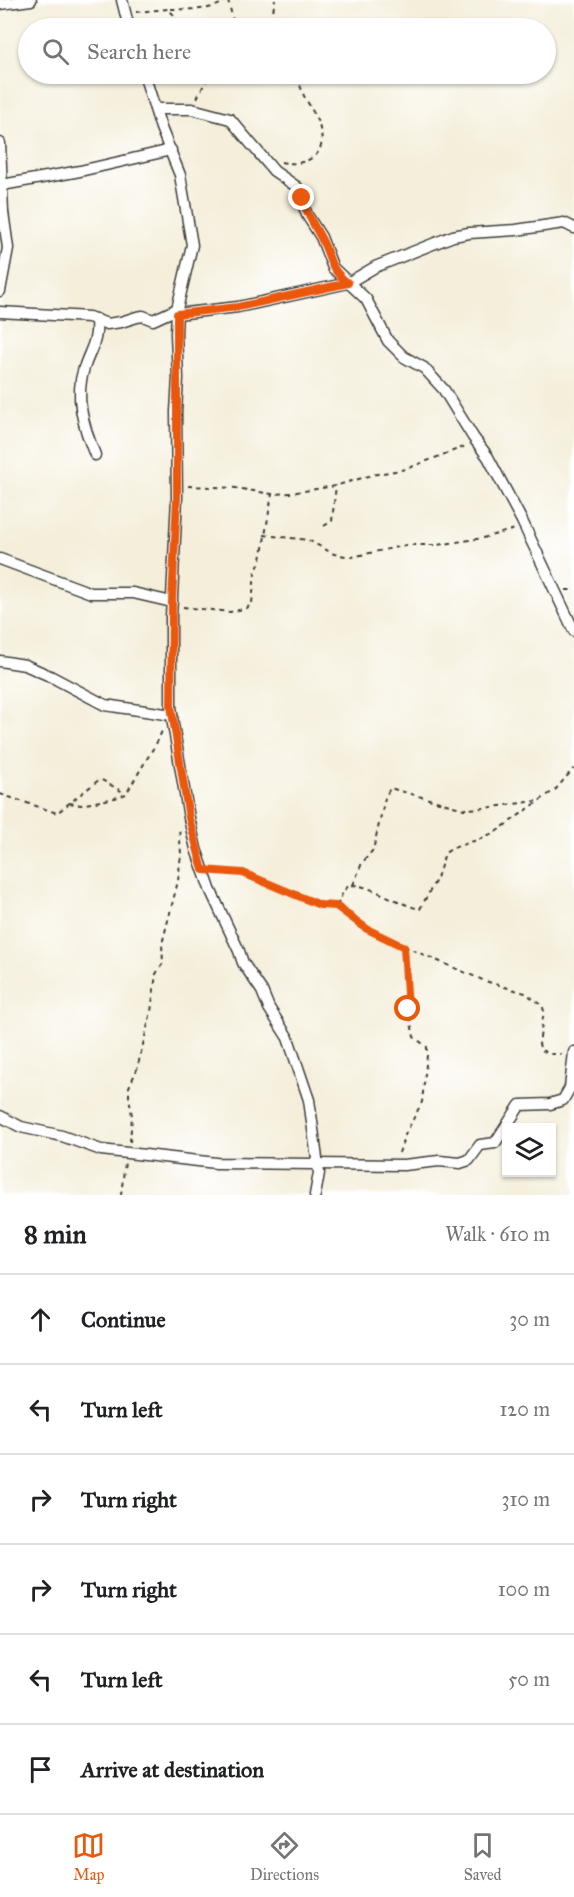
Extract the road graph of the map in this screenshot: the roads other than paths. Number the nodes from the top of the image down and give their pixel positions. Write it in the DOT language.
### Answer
graph roads {
  1 [pos="31,0"];
  2 [pos="122,0"];
  3 [pos="0,4"];
  4 [pos="125,18"];
  5 [pos="147,84"];
  6 [pos="155,109"];
  7 [pos="0,143"];
  8 [pos="171,150"];
  9 [pos="2,185"];
  10 [pos="574,228"];
  11 [pos="348,283"];
  12 [pos="0,291"];
  13 [pos="177,311"];
  14 [pos="0,312"];
  15 [pos="96,319"];
  16 [pos="96,455"];
  17 [pos="0,559"];
  18 [pos="172,602"];
  19 [pos="574,631"];
  20 [pos="0,661"];
  21 [pos="170,715"];
  22 [pos="574,1052"];
  23 [pos="0,1116"];
  24 [pos="317,1164"];
  25 [pos="315,1195"];
  1 -- 3 [label="street"];
  2 -- 4 [label="street"];
  5 -- 6 [label="street"];
  6 -- 8 [label="street"];
  6 -- 11 [label="street"];
  7 -- 9 [label="street"];
  8 -- 9 [label="street"];
  8 -- 13 [label="street"];
  9 -- 12 [label="street"];
  10 -- 11 [label="street"];
  11 -- 13 [label="street"];
  11 -- 19 [label="street"];
  13 -- 15 [label="street"];
  13 -- 18 [label="street"];
  14 -- 15 [label="street"];
  15 -- 16 [label="street"];
  17 -- 18 [label="street"];
  18 -- 21 [label="street"];
  20 -- 21 [label="street"];
  21 -- 24 [label="street"];
  22 -- 24 [label="street"];
  23 -- 24 [label="street"];
  24 -- 25 [label="street"];
}
